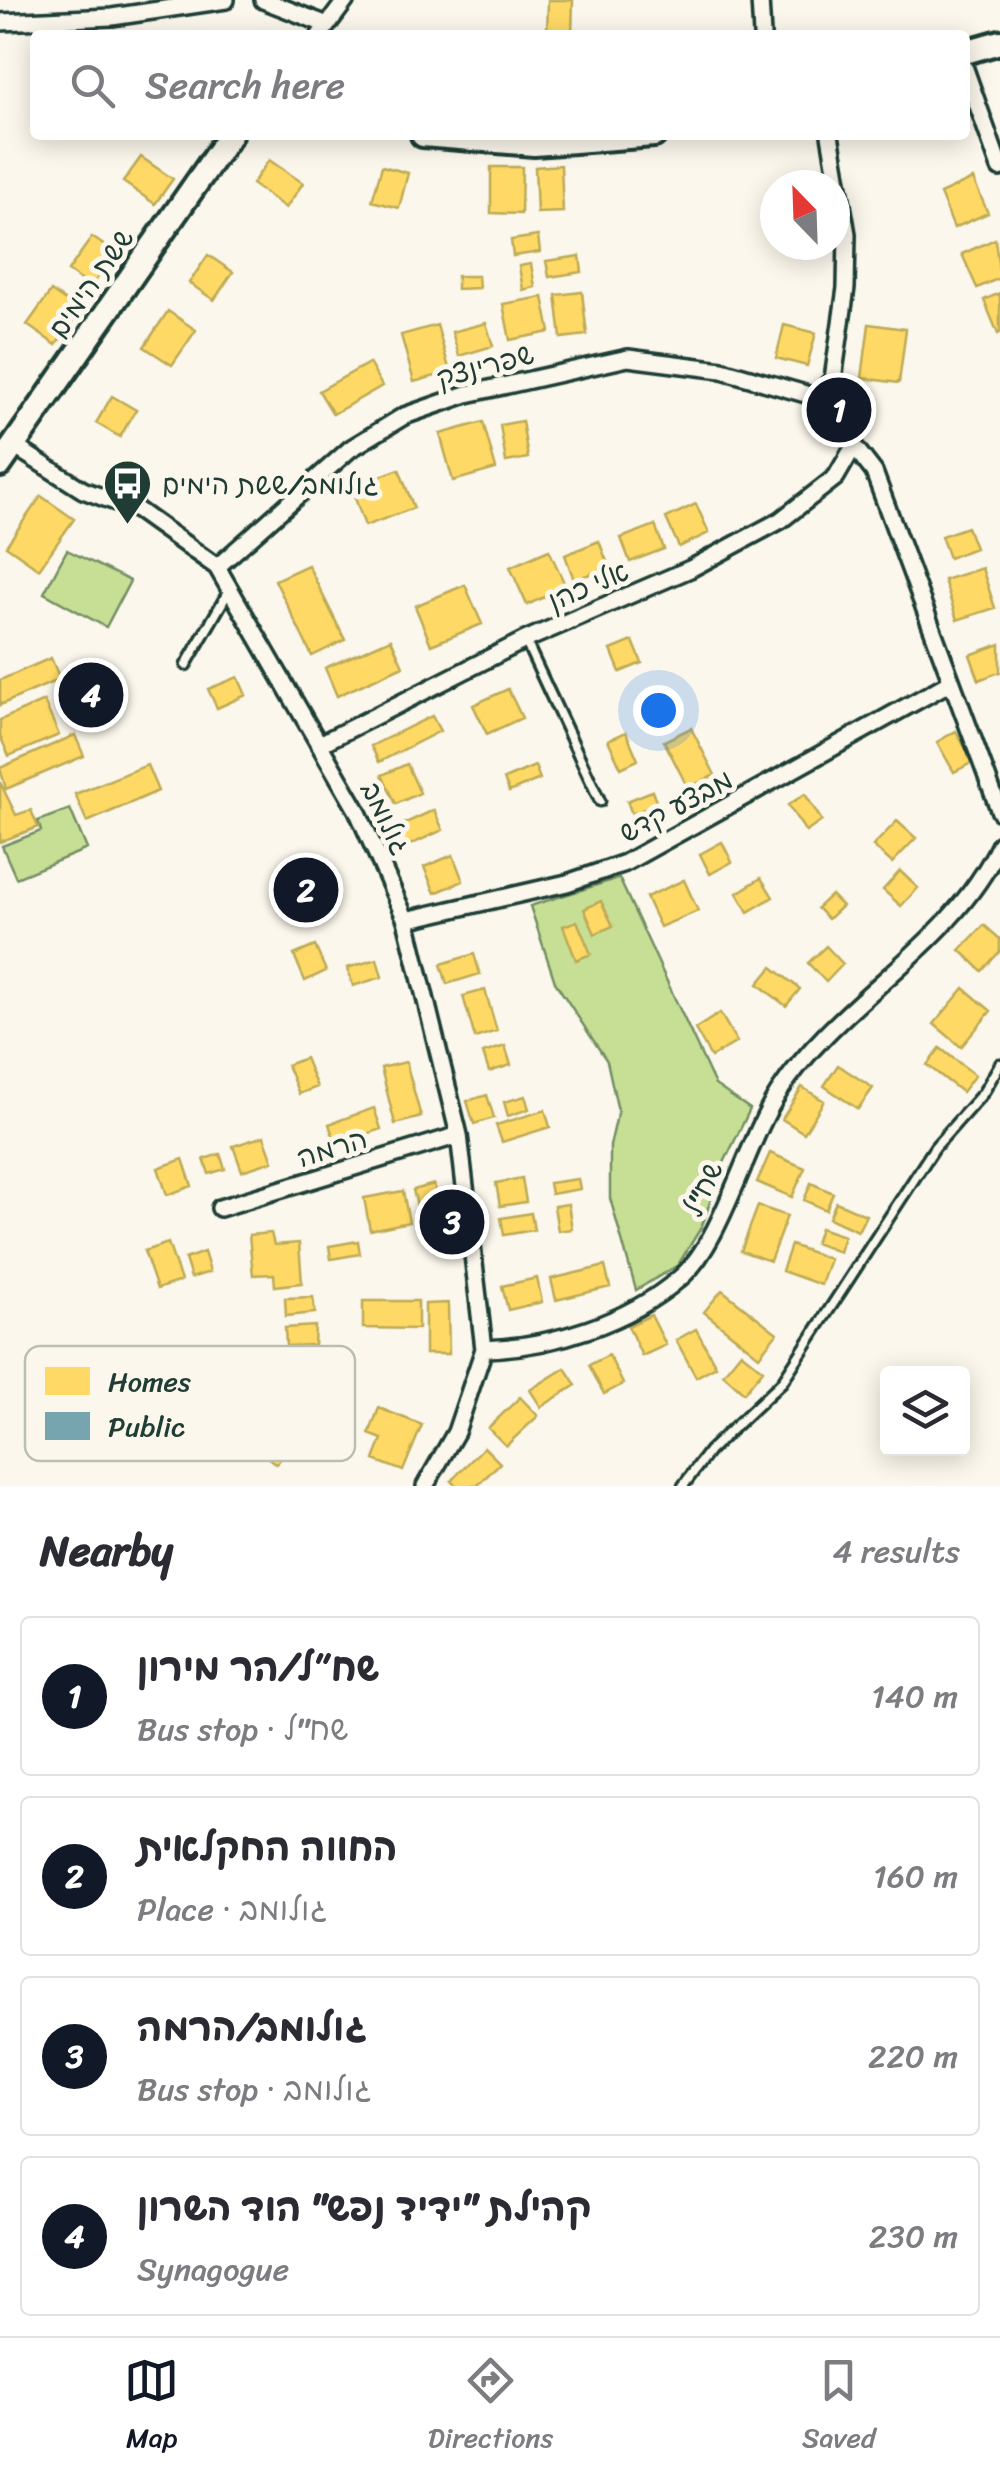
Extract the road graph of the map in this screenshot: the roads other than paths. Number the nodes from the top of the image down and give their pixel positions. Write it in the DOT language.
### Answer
graph roads {
  1 [pos="226,0"];
  2 [pos="263,0"];
  3 [pos="346,0"];
  4 [pos="760,0"];
  5 [pos="0,22"];
  6 [pos="322,29"];
  7 [pos="762,30"];
  8 [pos="1000,42"];
  9 [pos="970,51"];
  10 [pos="970,83"];
  11 [pos="227,140"];
  12 [pos="485,140"];
  13 [pos="587,140"];
  14 [pos="831,140"];
  15 [pos="1000,168"];
  16 [pos="816,397"];
  17 [pos="854,446"];
  18 [pos="7,456"];
  19 [pos="217,566"];
  20 [pos="230,589"];
  21 [pos="525,640"];
  22 [pos="186,665"];
  23 [pos="949,683"];
  24 [pos="320,744"];
  25 [pos="600,800"];
  26 [pos="1000,812"];
  27 [pos="1000,844"];
  28 [pos="406,920"];
  29 [pos="1000,1064"];
  30 [pos="459,1136"];
  31 [pos="220,1208"];
  32 [pos="484,1349"];
  33 [pos="425,1486"];
  34 [pos="684,1486"];
  1 -- 5 [label="street"];
  2 -- 6 [label="street"];
  3 -- 6 [label="street"];
  4 -- 7 [label="street"];
  8 -- 9 [label="street"];
  10 -- 15 [label="street"];
  11 -- 18 [label="street, ששת הימים"];
  12 -- 13 [label="street"];
  14 -- 16 [label="street"];
  16 -- 17 [label="street"];
  16 -- 19 [label="street, שפרינצק"];
  17 -- 21 [label="street, אלי כהן"];
  17 -- 23 [label="street"];
  18 -- 19 [label="street, גולומב"];
  19 -- 20 [label="street, גולומב"];
  20 -- 22 [label="lane"];
  20 -- 24 [label="street, גולומב"];
  21 -- 24 [label="street, אלי כהן"];
  21 -- 25 [label="lane"];
  23 -- 26 [label="street"];
  23 -- 28 [label="street, מבצע קדש"];
  24 -- 28 [label="street, גולומב"];
  27 -- 32 [label="street, שח\"ל"];
  28 -- 30 [label="street, גולומב"];
  29 -- 34 [label="lane"];
  30 -- 31 [label="street, הרמה"];
  30 -- 32 [label="street, גולומב"];
  32 -- 33 [label="street"];
}
